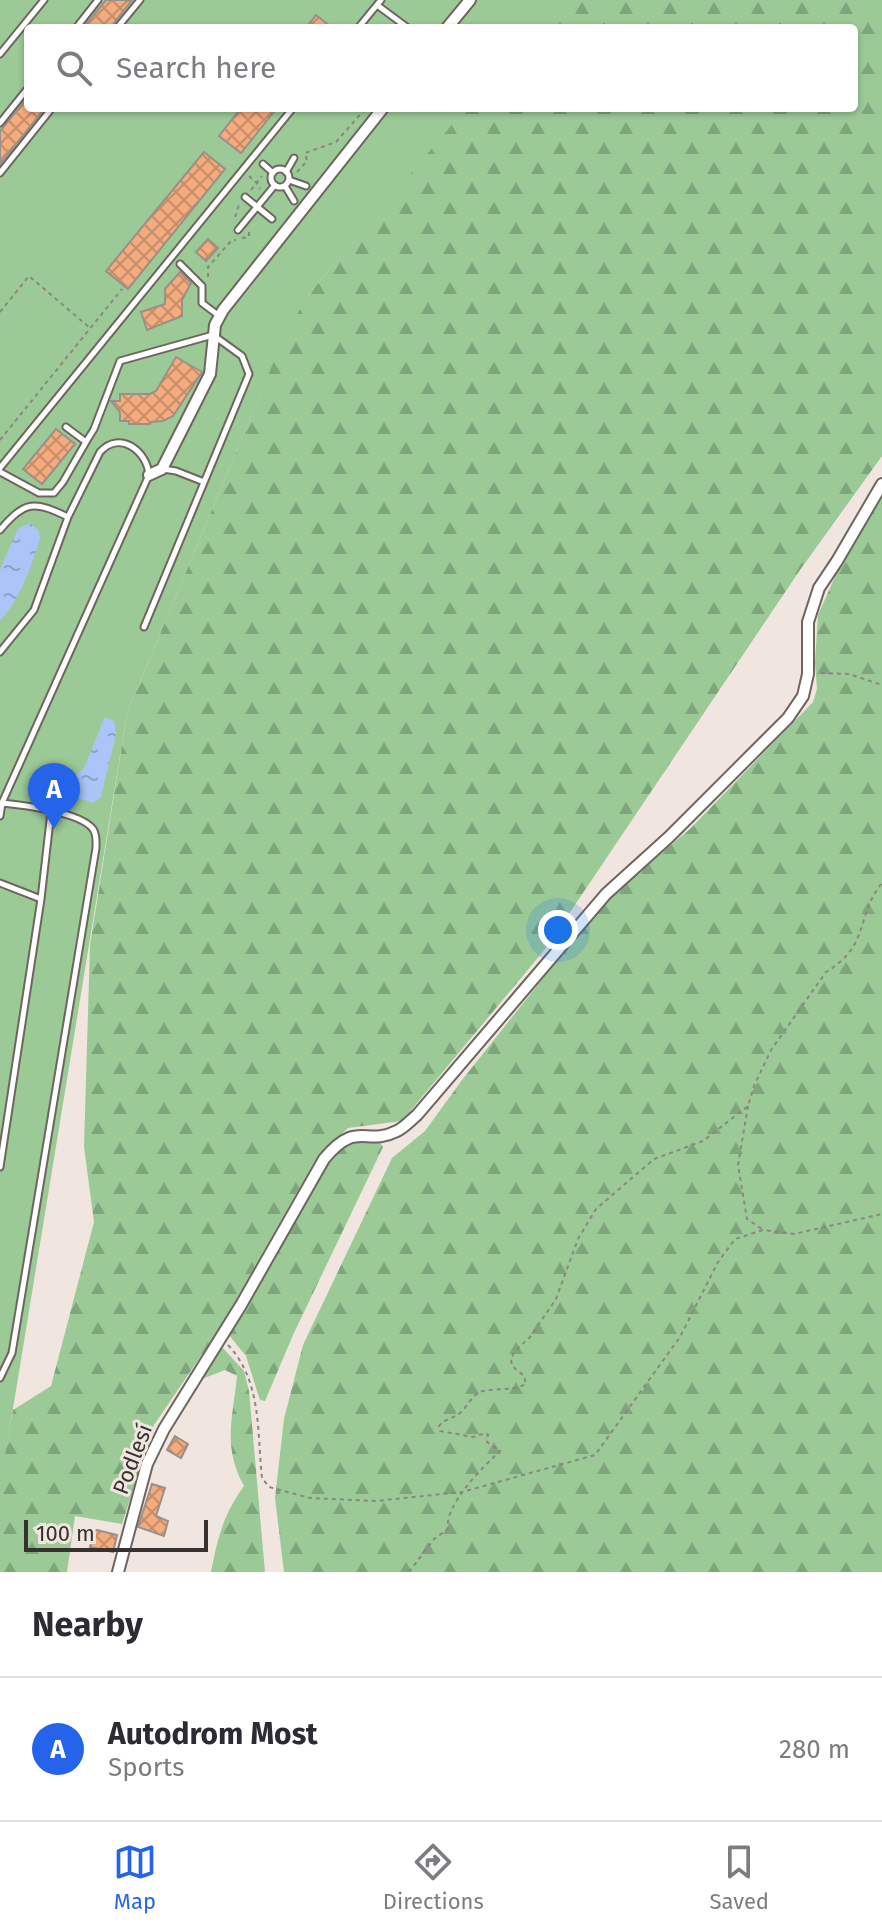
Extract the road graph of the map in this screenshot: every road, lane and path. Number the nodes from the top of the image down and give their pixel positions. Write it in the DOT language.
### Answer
graph roads {
  1 [pos="44,0"];
  2 [pos="98,0"];
  3 [pos="140,0"];
  4 [pos="470,0"];
  5 [pos="379,3"];
  6 [pos="24,24"];
  7 [pos="79,24"];
  8 [pos="120,24"];
  9 [pos="361,24"];
  10 [pos="403,24"];
  11 [pos="450,24"];
  12 [pos="24,25"];
  13 [pos="0,54"];
  14 [pos="24,93"];
  15 [pos="49,112"];
  16 [pos="290,112"];
  17 [pos="362,112"];
  18 [pos="380,112"];
  19 [pos="0,123"];
  20 [pos="294,158"];
  21 [pos="263,164"];
  22 [pos="242,171"];
  23 [pos="286,172"];
  24 [pos="295,172"];
  25 [pos="0,173"];
  26 [pos="273,173"];
  27 [pos="287,183"];
  28 [pos="275,185"];
  29 [pos="306,186"];
  30 [pos="258,194"];
  31 [pos="245,197"];
  32 [pos="294,201"];
  33 [pos="257,207"];
  34 [pos="272,219"];
  35 [pos="238,230"];
  36 [pos="180,264"];
  37 [pos="122,289"];
  38 [pos="0,312"];
  39 [pos="219,316"];
  40 [pos="91,329"];
  41 [pos="213,335"];
  42 [pos="66,427"];
  43 [pos="0,440"];
  44 [pos="86,442"];
  45 [pos="162,469"];
  46 [pos="0,470"];
  47 [pos="149,475"];
  48 [pos="204,482"];
  49 [pos="882,484"];
  50 [pos="39,493"];
  51 [pos="32,505"];
  52 [pos="68,517"];
  53 [pos="0,530"];
  54 [pos="144,627"];
  55 [pos="0,652"];
  56 [pos="808,674"];
  57 [pos="882,685"];
  58 [pos="1,803"];
  59 [pos="51,812"];
  60 [pos="0,816"];
  61 [pos="0,883"];
  62 [pos="882,883"];
  63 [pos="41,899"];
  64 [pos="748,1106"];
  65 [pos="0,1167"];
  66 [pos="882,1214"];
  67 [pos="763,1230"];
  68 [pos="220,1336"];
  69 [pos="0,1378"];
  70 [pos="462,1492"];
  71 [pos="118,1572"];
  72 [pos="409,1572"];
  1 -- 6 [label="lane"];
  2 -- 7 [label="lane"];
  3 -- 8 [label="lane"];
  4 -- 11 [label="street"];
  5 -- 9 [label="lane"];
  5 -- 10 [label="lane"];
  12 -- 13 [label="lane"];
  14 -- 19 [label="lane"];
  15 -- 25 [label="lane"];
  16 -- 22 [label="lane"];
  17 -- 24 [label="path"];
  18 -- 39 [label="street"];
  20 -- 23 [label="lane"];
  21 -- 26 [label="lane"];
  22 -- 30 [label="path"];
  22 -- 46 [label="lane"];
  23 -- 26 [label="lane"];
  23 -- 27 [label="lane"];
  26 -- 28 [label="lane"];
  27 -- 28 [label="lane"];
  27 -- 29 [label="lane"];
  27 -- 32 [label="lane"];
  28 -- 33 [label="lane"];
  31 -- 33 [label="lane"];
  33 -- 34 [label="lane"];
  33 -- 35 [label="lane"];
  36 -- 39 [label="lane"];
  37 -- 40 [label="path"];
  38 -- 40 [label="path"];
  39 -- 41 [label="street"];
  40 -- 43 [label="path"];
  41 -- 44 [label="lane"];
  41 -- 45 [label="street"];
  41 -- 48 [label="lane"];
  42 -- 44 [label="lane"];
  44 -- 50 [label="lane"];
  45 -- 47 [label="street"];
  45 -- 48 [label="lane"];
  46 -- 50 [label="lane"];
  47 -- 52 [label="lane"];
  47 -- 58 [label="lane"];
  48 -- 54 [label="lane"];
  49 -- 56 [label="street"];
  50 -- 51 [label="lane"];
  51 -- 52 [label="lane"];
  51 -- 53 [label="lane"];
  52 -- 55 [label="lane"];
  56 -- 57 [label="path"];
  56 -- 68 [label="street, Podlesí"];
  58 -- 59 [label="lane"];
  58 -- 60 [label="lane"];
  59 -- 63 [label="lane"];
  59 -- 69 [label="lane"];
  61 -- 63 [label="lane"];
  62 -- 64 [label="path"];
  63 -- 65 [label="lane"];
  64 -- 67 [label="path"];
  64 -- 70 [label="path"];
  66 -- 67 [label="path"];
  67 -- 70 [label="path"];
  68 -- 70 [label="path"];
  68 -- 71 [label="street, Podlesí"];
  70 -- 72 [label="path"];
}
